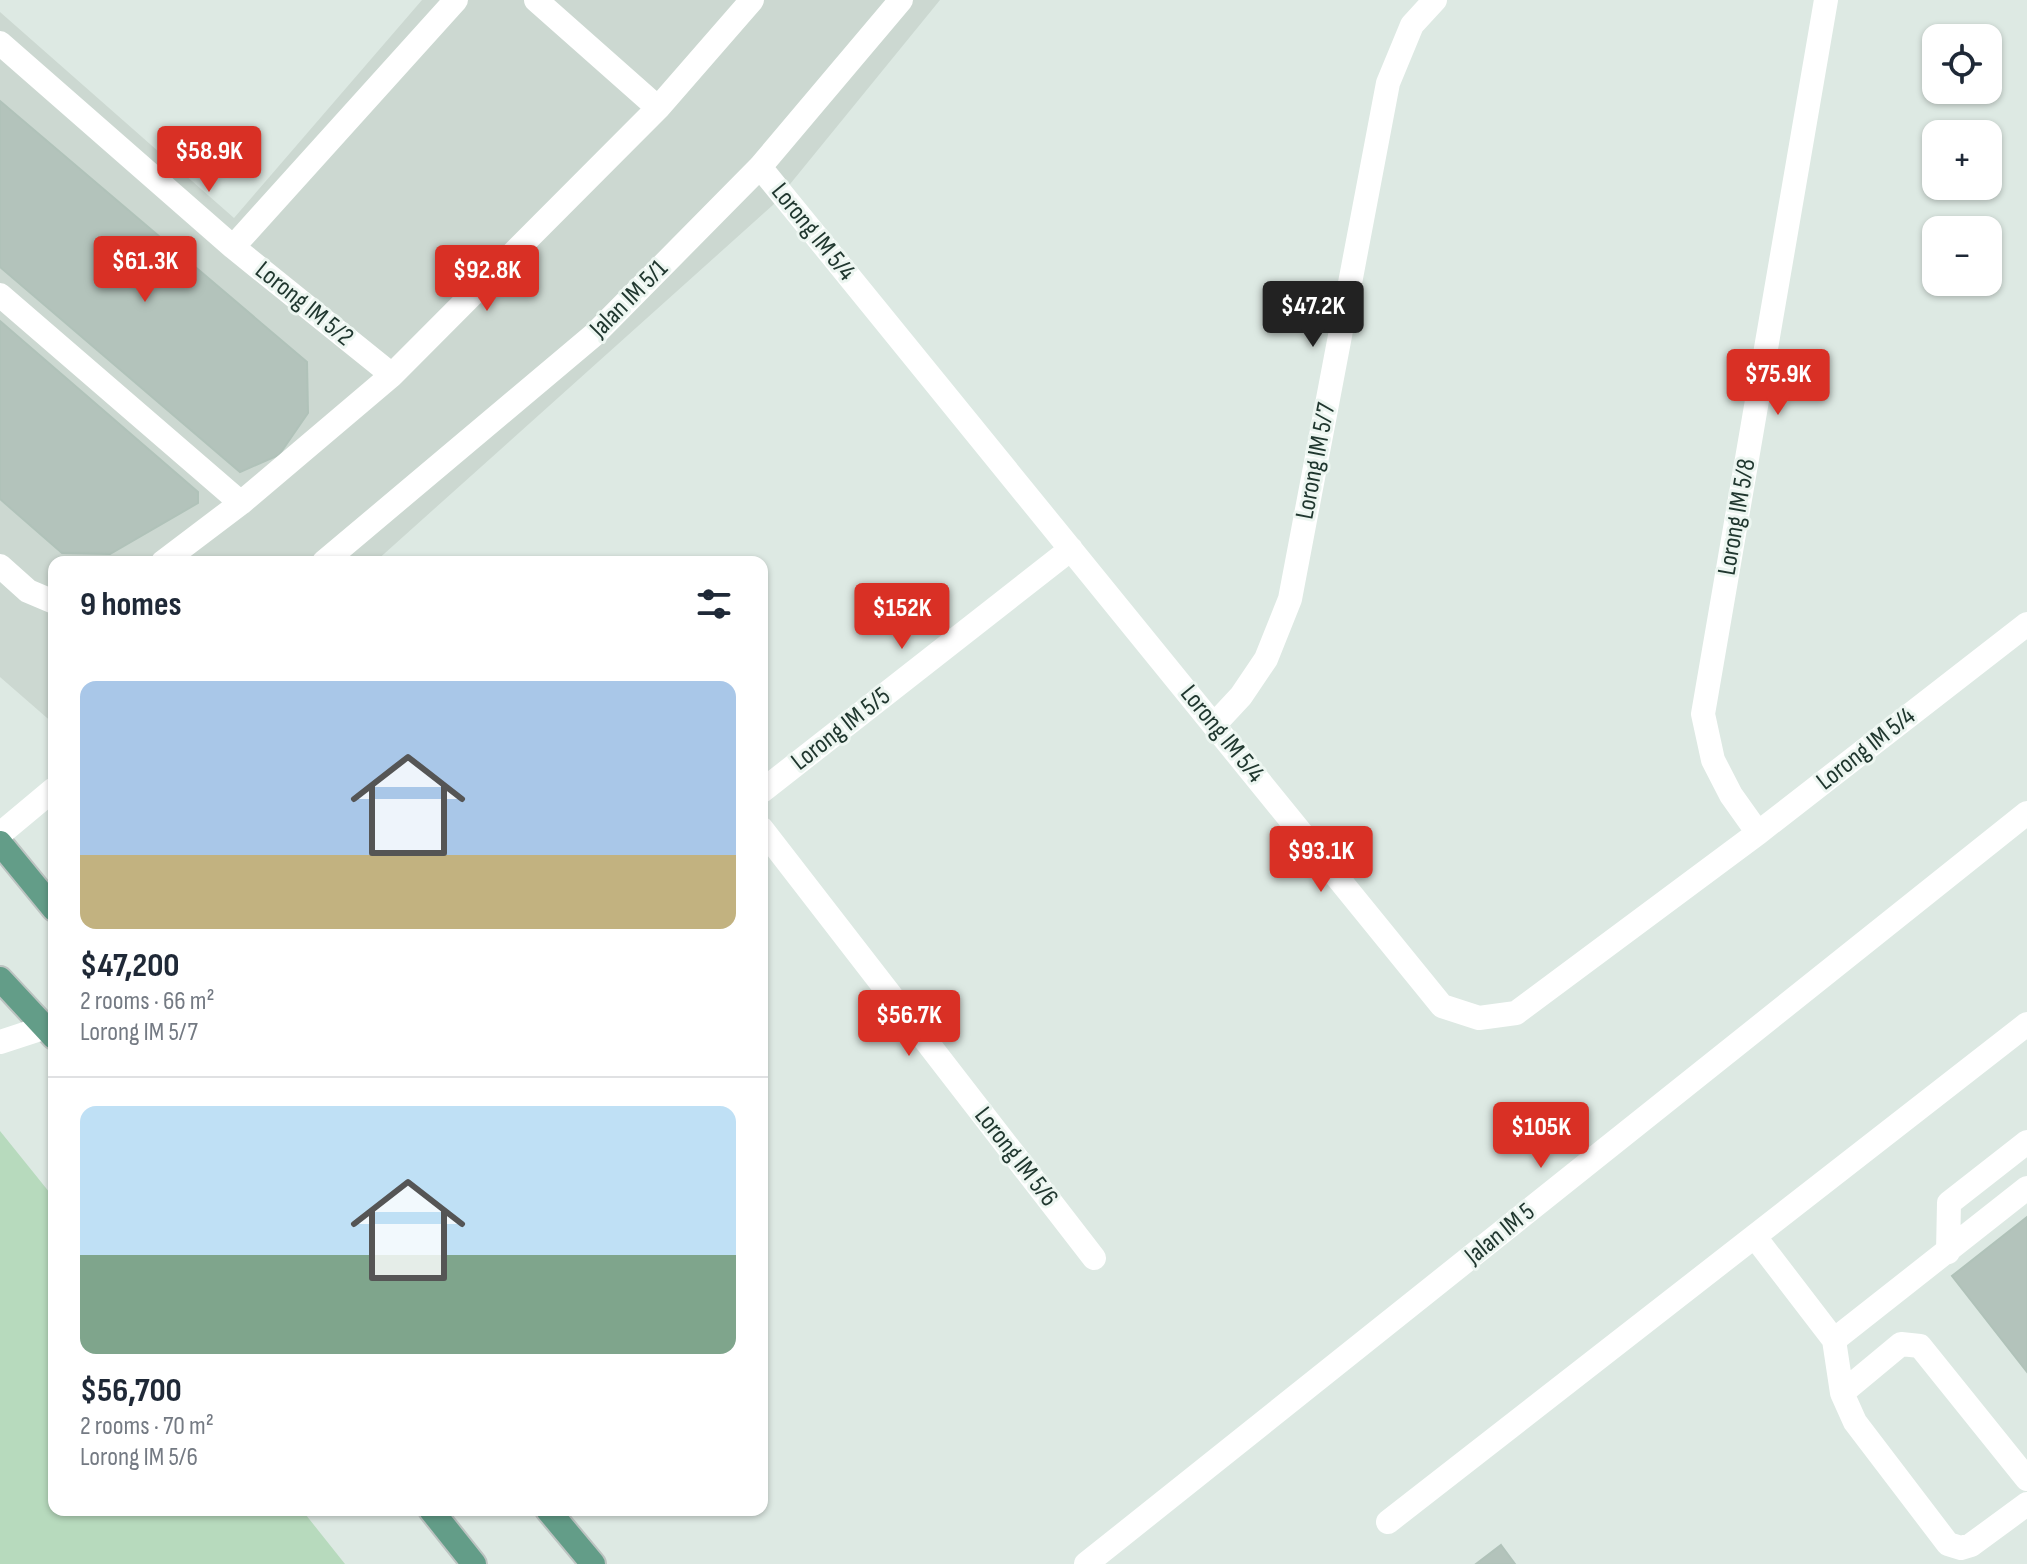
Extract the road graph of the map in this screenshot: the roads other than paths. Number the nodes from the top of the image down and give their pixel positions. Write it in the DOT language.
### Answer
graph roads {
  1 [pos="456,0"];
  2 [pos="536,0"];
  3 [pos="752,0"];
  4 [pos="901,0"];
  5 [pos="1435,0"];
  6 [pos="1826,0"];
  7 [pos="0,43"];
  8 [pos="658,108"];
  9 [pos="760,167"];
  10 [pos="233,247"];
  11 [pos="0,295"];
  12 [pos="392,375"];
  13 [pos="241,503"];
  14 [pos="1071,549"];
  15 [pos="171,556"];
  16 [pos="331,556"];
  17 [pos="0,566"];
  18 [pos="48,599"];
  19 [pos="2027,624"];
  20 [pos="1214,725"];
  21 [pos="768,786"];
  22 [pos="48,794"];
  23 [pos="2027,813"];
  24 [pos="1758,833"];
  25 [pos="0,834"];
  26 [pos="768,837"];
  27 [pos="0,843"];
  28 [pos="48,902"];
  29 [pos="0,979"];
  30 [pos="2027,1024"];
  31 [pos="48,1030"];
  32 [pos="48,1032"];
  33 [pos="0,1042"];
  34 [pos="2027,1142"];
  35 [pos="2027,1188"];
  36 [pos="1755,1237"];
  37 [pos="1948,1252"];
  38 [pos="1094,1258"];
  39 [pos="1834,1340"];
  40 [pos="1842,1393"];
  41 [pos="2027,1479"];
  42 [pos="2027,1504"];
  43 [pos="436,1516"];
  44 [pos="553,1516"];
  45 [pos="1388,1522"];
  46 [pos="474,1564"];
  47 [pos="593,1564"];
  48 [pos="1086,1564"];
  1 -- 10 [label="street"];
  2 -- 8 [label="street"];
  3 -- 8 [label="street"];
  4 -- 9 [label="street, Jalan IM 5/1"];
  5 -- 20 [label="street, Lorong IM 5/7"];
  6 -- 24 [label="street, Lorong IM 5/8"];
  7 -- 10 [label="street, Lorong IM 5/2"];
  8 -- 12 [label="street"];
  9 -- 14 [label="street, Lorong IM 5/4"];
  9 -- 16 [label="street, Jalan IM 5/1"];
  10 -- 12 [label="street, Lorong IM 5/2"];
  11 -- 13 [label="street"];
  12 -- 13 [label="street"];
  13 -- 15 [label="street"];
  14 -- 20 [label="street, Lorong IM 5/4"];
  14 -- 21 [label="street, Lorong IM 5/5"];
  17 -- 18 [label="street"];
  19 -- 24 [label="street, Lorong IM 5/4"];
  20 -- 24 [label="street, Lorong IM 5/4"];
  22 -- 25 [label="street"];
  23 -- 48 [label="street, Jalan IM 5"];
  26 -- 38 [label="street, Lorong IM 5/6"];
  27 -- 28 [label="main road"];
  29 -- 31 [label="main road"];
  30 -- 36 [label="street"];
  32 -- 33 [label="street"];
  34 -- 37 [label="street"];
  35 -- 37 [label="street"];
  36 -- 39 [label="street"];
  36 -- 45 [label="street"];
  37 -- 39 [label="street"];
  39 -- 40 [label="street"];
  40 -- 41 [label="street"];
  40 -- 42 [label="street"];
  43 -- 46 [label="main road"];
  44 -- 47 [label="main road"];
}
